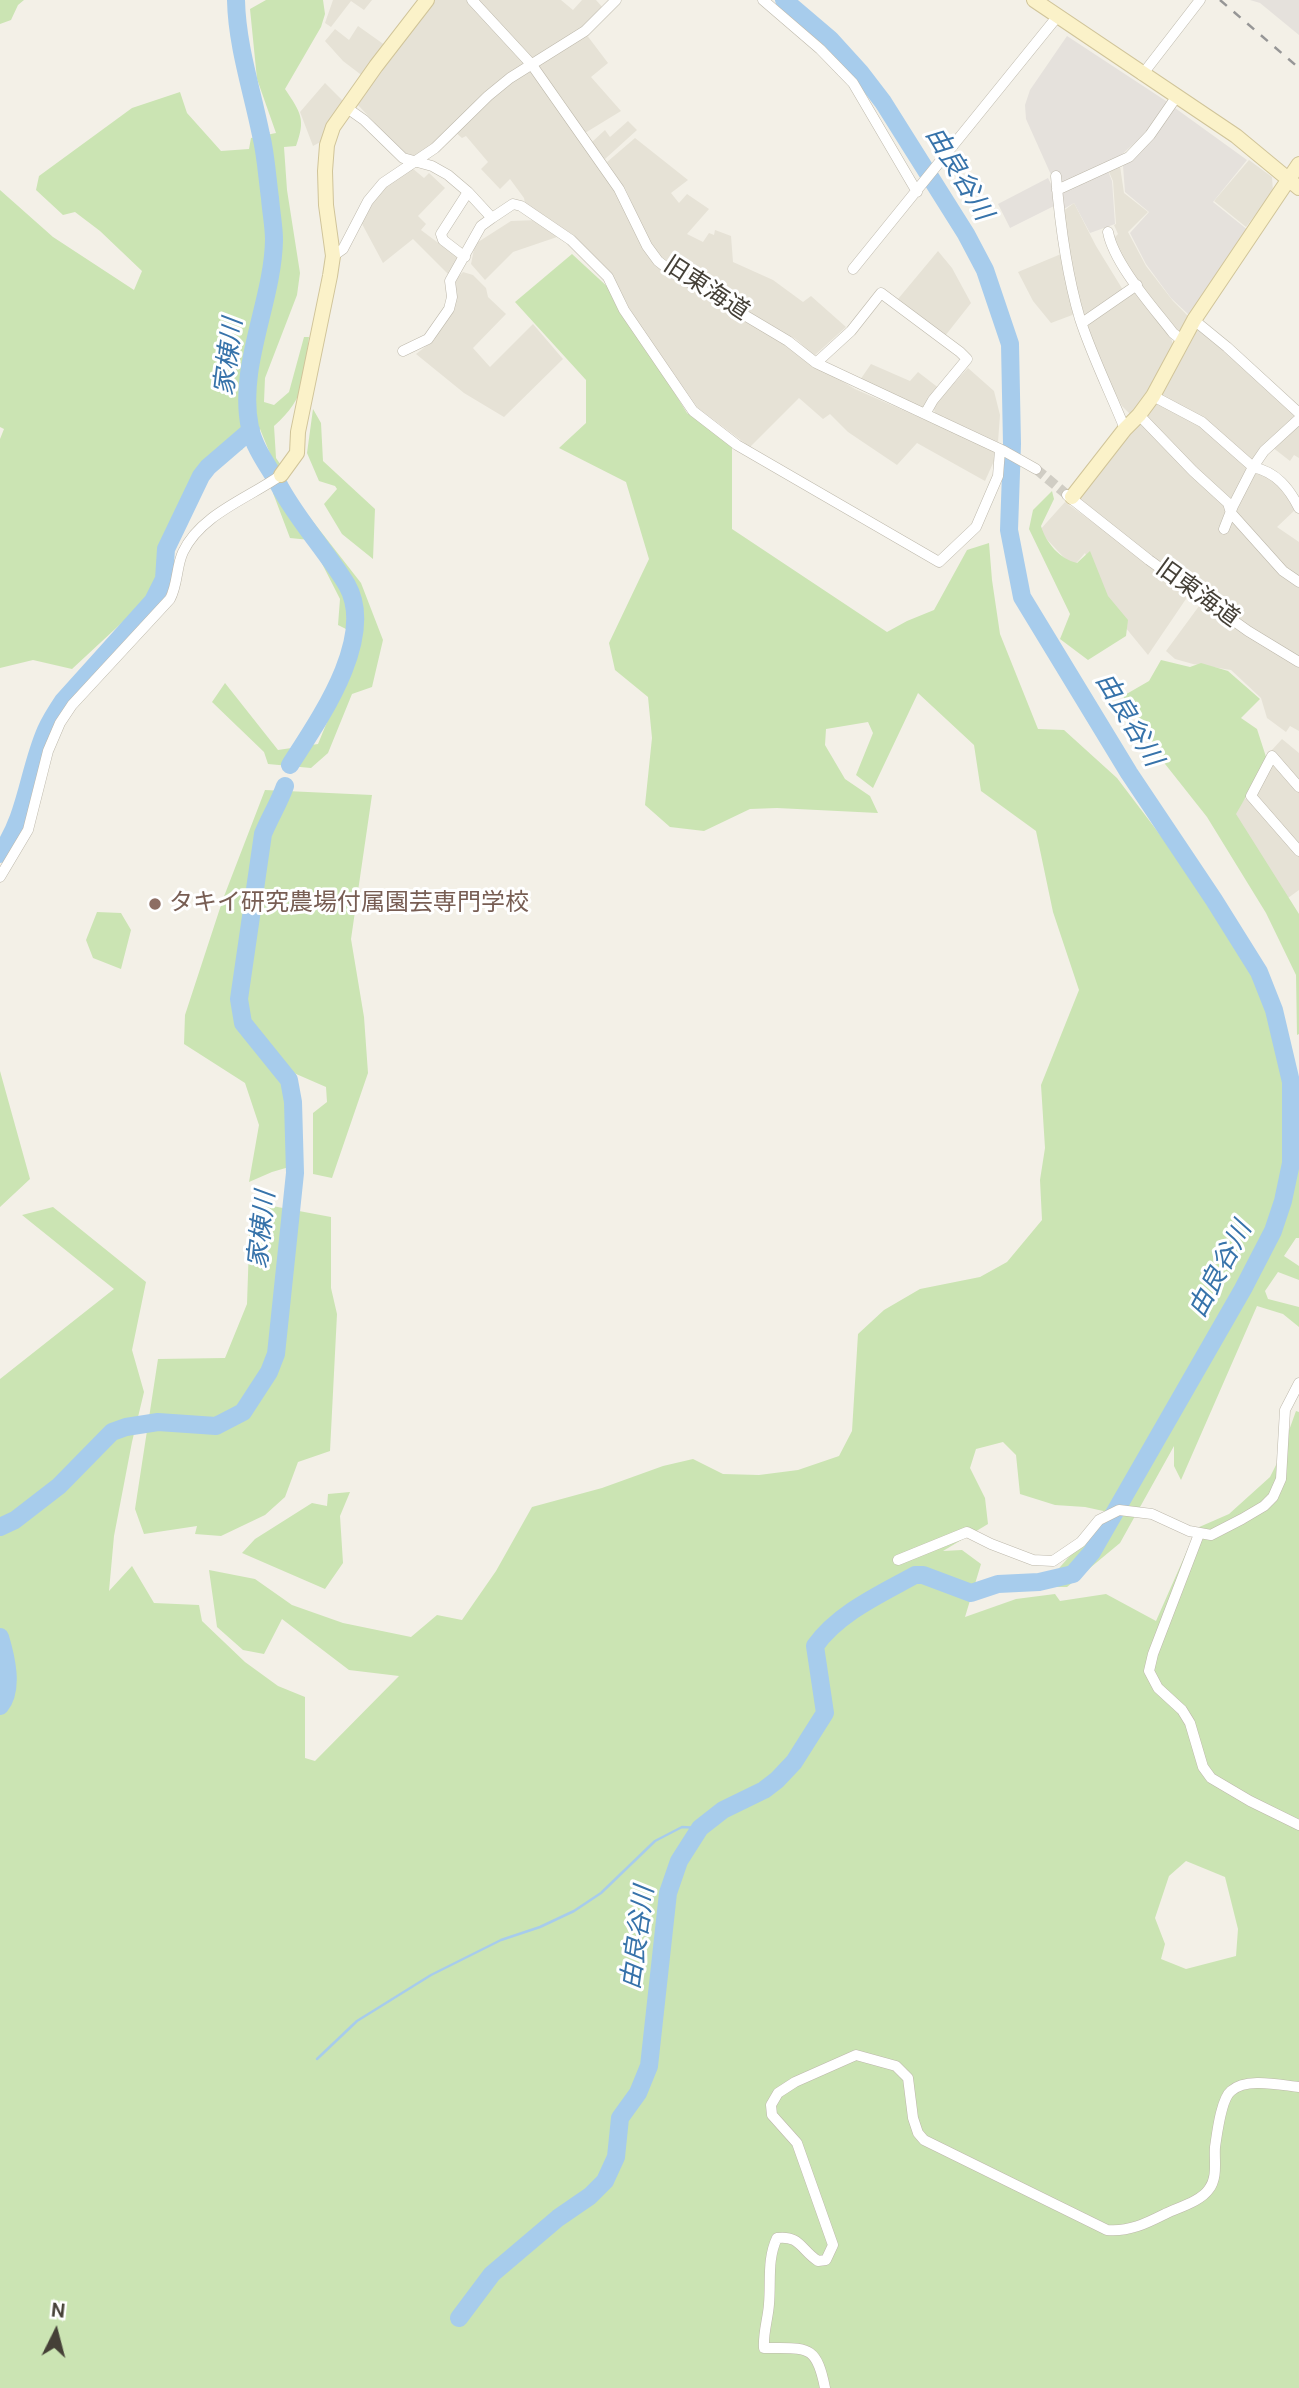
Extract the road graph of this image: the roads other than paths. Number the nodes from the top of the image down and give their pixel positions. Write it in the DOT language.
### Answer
graph roads {
  1 [pos="427,0"];
  2 [pos="472,0"];
  3 [pos="616,0"];
  4 [pos="763,0"];
  5 [pos="1034,0"];
  6 [pos="1200,0"];
  7 [pos="1057,17"];
  8 [pos="532,65"];
  9 [pos="1142,75"];
  10 [pos="1177,96"];
  11 [pos="347,108"];
  12 [pos="414,162"];
  13 [pos="1299,164"];
  14 [pos="1055,176"];
  15 [pos="1294,183"];
  16 [pos="1057,190"];
  17 [pos="918,191"];
  18 [pos="468,192"];
  19 [pos="492,218"];
  20 [pos="1108,232"];
  21 [pos="333,256"];
  22 [pos="466,257"];
  23 [pos="853,269"];
  24 [pos="1137,285"];
  25 [pos="1194,320"];
  26 [pos="1082,323"];
  27 [pos="1183,341"];
  28 [pos="403,351"];
  29 [pos="816,363"];
  30 [pos="1153,397"];
  31 [pos="1299,413"];
  32 [pos="925,414"];
  33 [pos="1139,415"];
  34 [pos="1299,419"];
  35 [pos="1125,429"];
  36 [pos="1002,450"];
  37 [pos="1253,467"];
  38 [pos="1036,469"];
  39 [pos="276,479"];
  40 [pos="1069,496"];
  41 [pos="1299,508"];
  42 [pos="1231,513"];
  43 [pos="1224,529"];
  44 [pos="1299,582"];
  45 [pos="1299,662"];
  46 [pos="1299,787"];
  47 [pos="1299,851"];
  48 [pos="0,877"];
  49 [pos="1299,1383"];
  50 [pos="1199,1534"];
  51 [pos="898,1560"];
  52 [pos="1299,1825"];
  53 [pos="1299,2087"];
  54 [pos="825,2388"];
  1 -- 11 [label="street"];
  2 -- 8 [label="street, 旧東海道"];
  3 -- 8 [label="street"];
  4 -- 17 [label="street"];
  5 -- 7 [label="street"];
  6 -- 9 [label="street"];
  7 -- 9 [label="street"];
  7 -- 17 [label="street"];
  8 -- 12 [label="street"];
  8 -- 29 [label="street, 旧東海道"];
  9 -- 10 [label="street"];
  10 -- 15 [label="street"];
  10 -- 16 [label="street"];
  11 -- 12 [label="street"];
  11 -- 21 [label="street"];
  12 -- 18 [label="street"];
  12 -- 21 [label="street"];
  13 -- 15 [label="street"];
  14 -- 16 [label="street"];
  15 -- 25 [label="street"];
  16 -- 26 [label="street"];
  17 -- 23 [label="street"];
  18 -- 19 [label="street"];
  18 -- 22 [label="street"];
  19 -- 22 [label="street"];
  19 -- 36 [label="street"];
  20 -- 24 [label="street"];
  21 -- 39 [label="street"];
  22 -- 28 [label="street"];
  24 -- 26 [label="street"];
  24 -- 27 [label="street"];
  25 -- 27 [label="street"];
  25 -- 31 [label="street"];
  26 -- 35 [label="street"];
  27 -- 30 [label="street"];
  29 -- 32 [label="street, 旧東海道"];
  29 -- 32 [label="street"];
  30 -- 33 [label="street"];
  30 -- 37 [label="street"];
  32 -- 36 [label="street, 旧東海道"];
  33 -- 35 [label="street"];
  33 -- 42 [label="street"];
  34 -- 37 [label="street"];
  35 -- 40 [label="street"];
  36 -- 38 [label="street, 旧東海道"];
  37 -- 41 [label="street"];
  37 -- 42 [label="street"];
  39 -- 48 [label="street"];
  40 -- 45 [label="street, 旧東海道"];
  42 -- 43 [label="street"];
  42 -- 44 [label="street"];
  46 -- 47 [label="street"];
  49 -- 50 [label="street"];
  50 -- 51 [label="street"];
  50 -- 52 [label="street"];
  53 -- 54 [label="street"];
}
